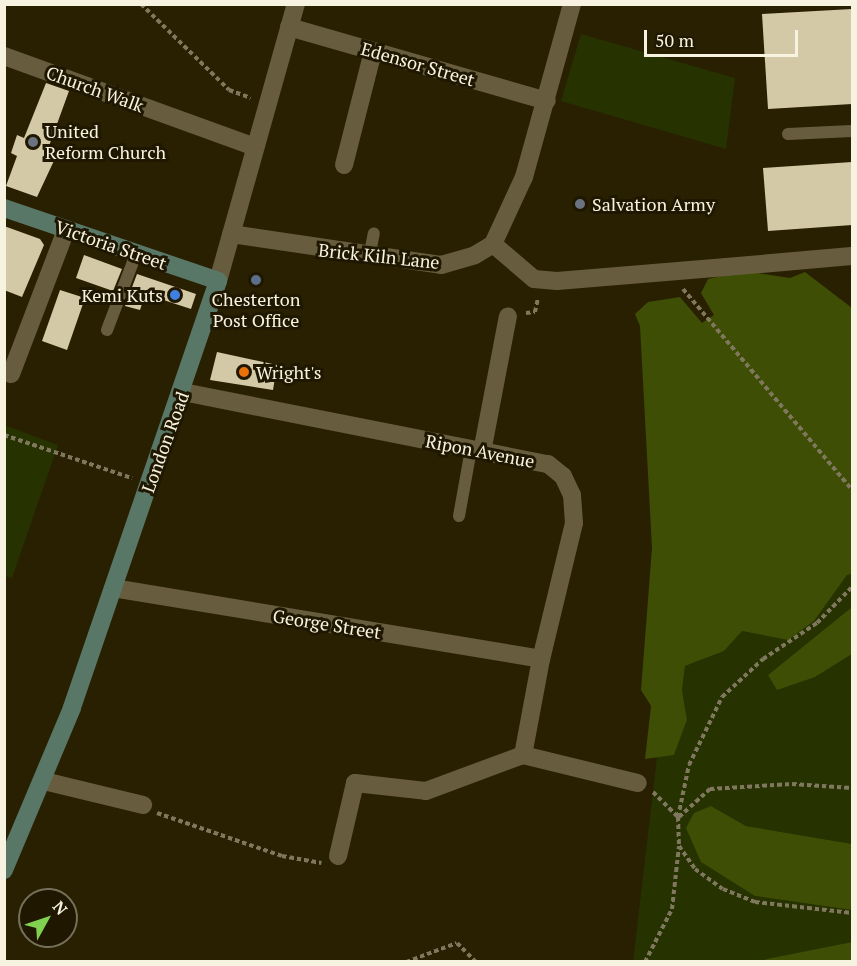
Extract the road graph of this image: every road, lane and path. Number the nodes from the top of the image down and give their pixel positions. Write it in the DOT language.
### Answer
graph roads {
  1 [pos="141,4"];
  2 [pos="296,4"];
  3 [pos="572,4"];
  4 [pos="289,27"];
  5 [pos="373,51"];
  6 [pos="4,56"];
  7 [pos="547,101"];
  8 [pos="266,103"];
  9 [pos="852,131"];
  10 [pos="788,134"];
  11 [pos="253,146"];
  12 [pos="344,165"];
  13 [pos="4,208"];
  14 [pos="66,230"];
  15 [pos="374,233"];
  16 [pos="231,234"];
  17 [pos="492,244"];
  18 [pos="136,254"];
  19 [pos="852,255"];
  20 [pos="369,258"];
  21 [pos="669,272"];
  22 [pos="541,279"];
  23 [pos="218,281"];
  24 [pos="508,316"];
  25 [pos="107,330"];
  26 [pos="10,374"];
  27 [pos="183,392"];
  28 [pos="4,435"];
  29 [pos="476,451"];
  30 [pos="149,484"];
  31 [pos="852,490"];
  32 [pos="459,516"];
  33 [pos="852,587"];
  34 [pos="113,588"];
  35 [pos="541,659"];
  36 [pos="523,755"];
  37 [pos="44,781"];
  38 [pos="638,783"];
  39 [pos="852,788"];
  40 [pos="143,806"];
  41 [pos="678,817"];
  42 [pos="679,846"];
  43 [pos="338,856"];
  44 [pos="4,870"];
  45 [pos="852,913"];
  46 [pos="406,962"];
  47 [pos="476,962"];
  48 [pos="645,962"];
  1 -- 8 [label="path"];
  2 -- 4 [label="street, London Road"];
  3 -- 7 [label="street"];
  4 -- 5 [label="street, Edensor Street"];
  4 -- 8 [label="street, London Road"];
  5 -- 7 [label="street, Edensor Street"];
  5 -- 12 [label="street"];
  6 -- 11 [label="street, Church Walk"];
  7 -- 17 [label="street"];
  8 -- 11 [label="street, London Road"];
  9 -- 10 [label="lane"];
  11 -- 16 [label="street, London Road"];
  13 -- 14 [label="main road, Victoria Street"];
  14 -- 18 [label="main road, Victoria Street"];
  14 -- 26 [label="street"];
  15 -- 20 [label="lane"];
  16 -- 20 [label="street, Brick Kiln Lane"];
  16 -- 23 [label="street, London Road"];
  17 -- 20 [label="street, Brick Kiln Lane"];
  17 -- 22 [label="street"];
  18 -- 23 [label="main road, Victoria Street"];
  18 -- 25 [label="lane"];
  19 -- 21 [label="street"];
  21 -- 22 [label="street"];
  21 -- 31 [label="path"];
  22 -- 24 [label="path"];
  23 -- 27 [label="main road, London Road"];
  24 -- 29 [label="street"];
  27 -- 29 [label="street, Ripon Avenue"];
  27 -- 30 [label="main road, London Road"];
  28 -- 30 [label="path"];
  29 -- 32 [label="lane"];
  29 -- 35 [label="street, Ripon Avenue"];
  30 -- 34 [label="main road, London Road"];
  33 -- 41 [label="path"];
  34 -- 35 [label="street, George Street"];
  34 -- 37 [label="main road, London Road"];
  35 -- 36 [label="street, Ripon Avenue"];
  36 -- 38 [label="street"];
  36 -- 43 [label="street"];
  37 -- 40 [label="street"];
  37 -- 44 [label="main road, London Road"];
  38 -- 41 [label="path"];
  39 -- 41 [label="path"];
  40 -- 43 [label="path"];
  41 -- 42 [label="path"];
  42 -- 45 [label="path"];
  42 -- 48 [label="path"];
  46 -- 47 [label="path"];
}
